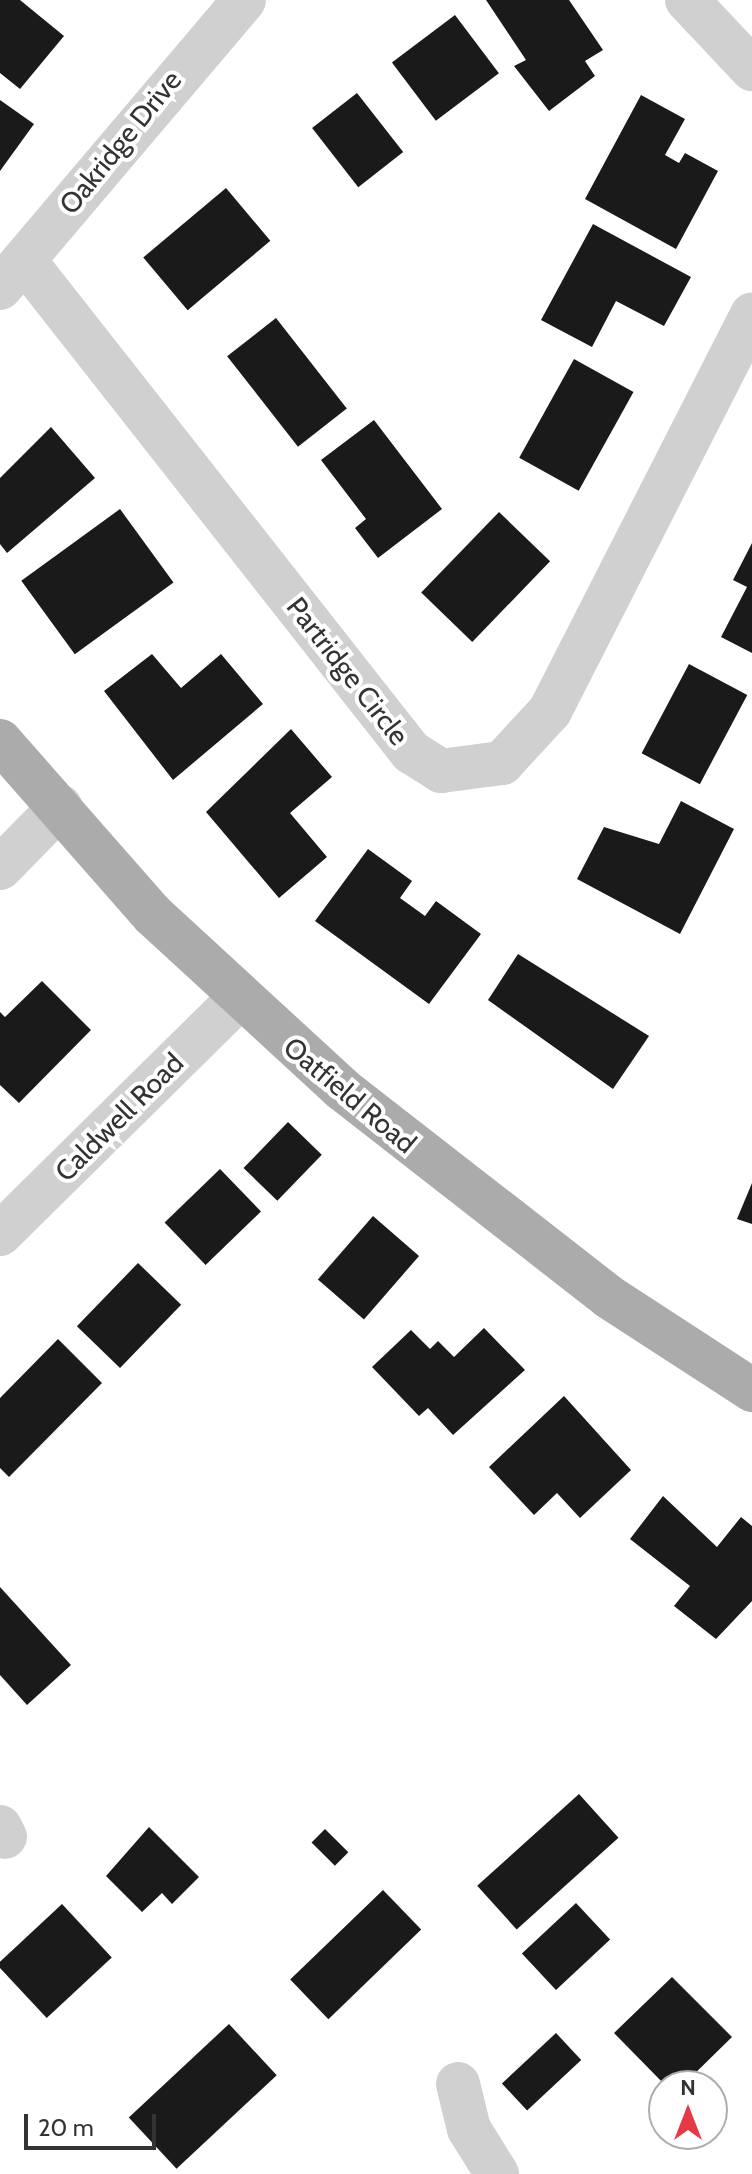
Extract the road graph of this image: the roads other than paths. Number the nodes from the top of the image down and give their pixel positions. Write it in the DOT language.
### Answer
graph roads {
  1 [pos="244,0"];
  2 [pos="687,0"];
  3 [pos="752,69"];
  4 [pos="7,278"];
  5 [pos="752,315"];
  6 [pos="0,741"];
  7 [pos="60,807"];
  8 [pos="0,868"];
  9 [pos="238,999"];
  10 [pos="0,1234"];
  11 [pos="752,1390"];
  12 [pos="458,2084"];
  13 [pos="497,2174"];
  1 -- 4 [label="street, Oakridge Drive"];
  2 -- 3 [label="street"];
  4 -- 5 [label="street, Partridge Circle"];
  6 -- 7 [label="main road, Oatfield Road"];
  7 -- 8 [label="street"];
  7 -- 9 [label="main road, Oatfield Road"];
  9 -- 10 [label="street, Caldwell Road"];
  9 -- 11 [label="main road, Oatfield Road"];
  12 -- 13 [label="street"];
}
